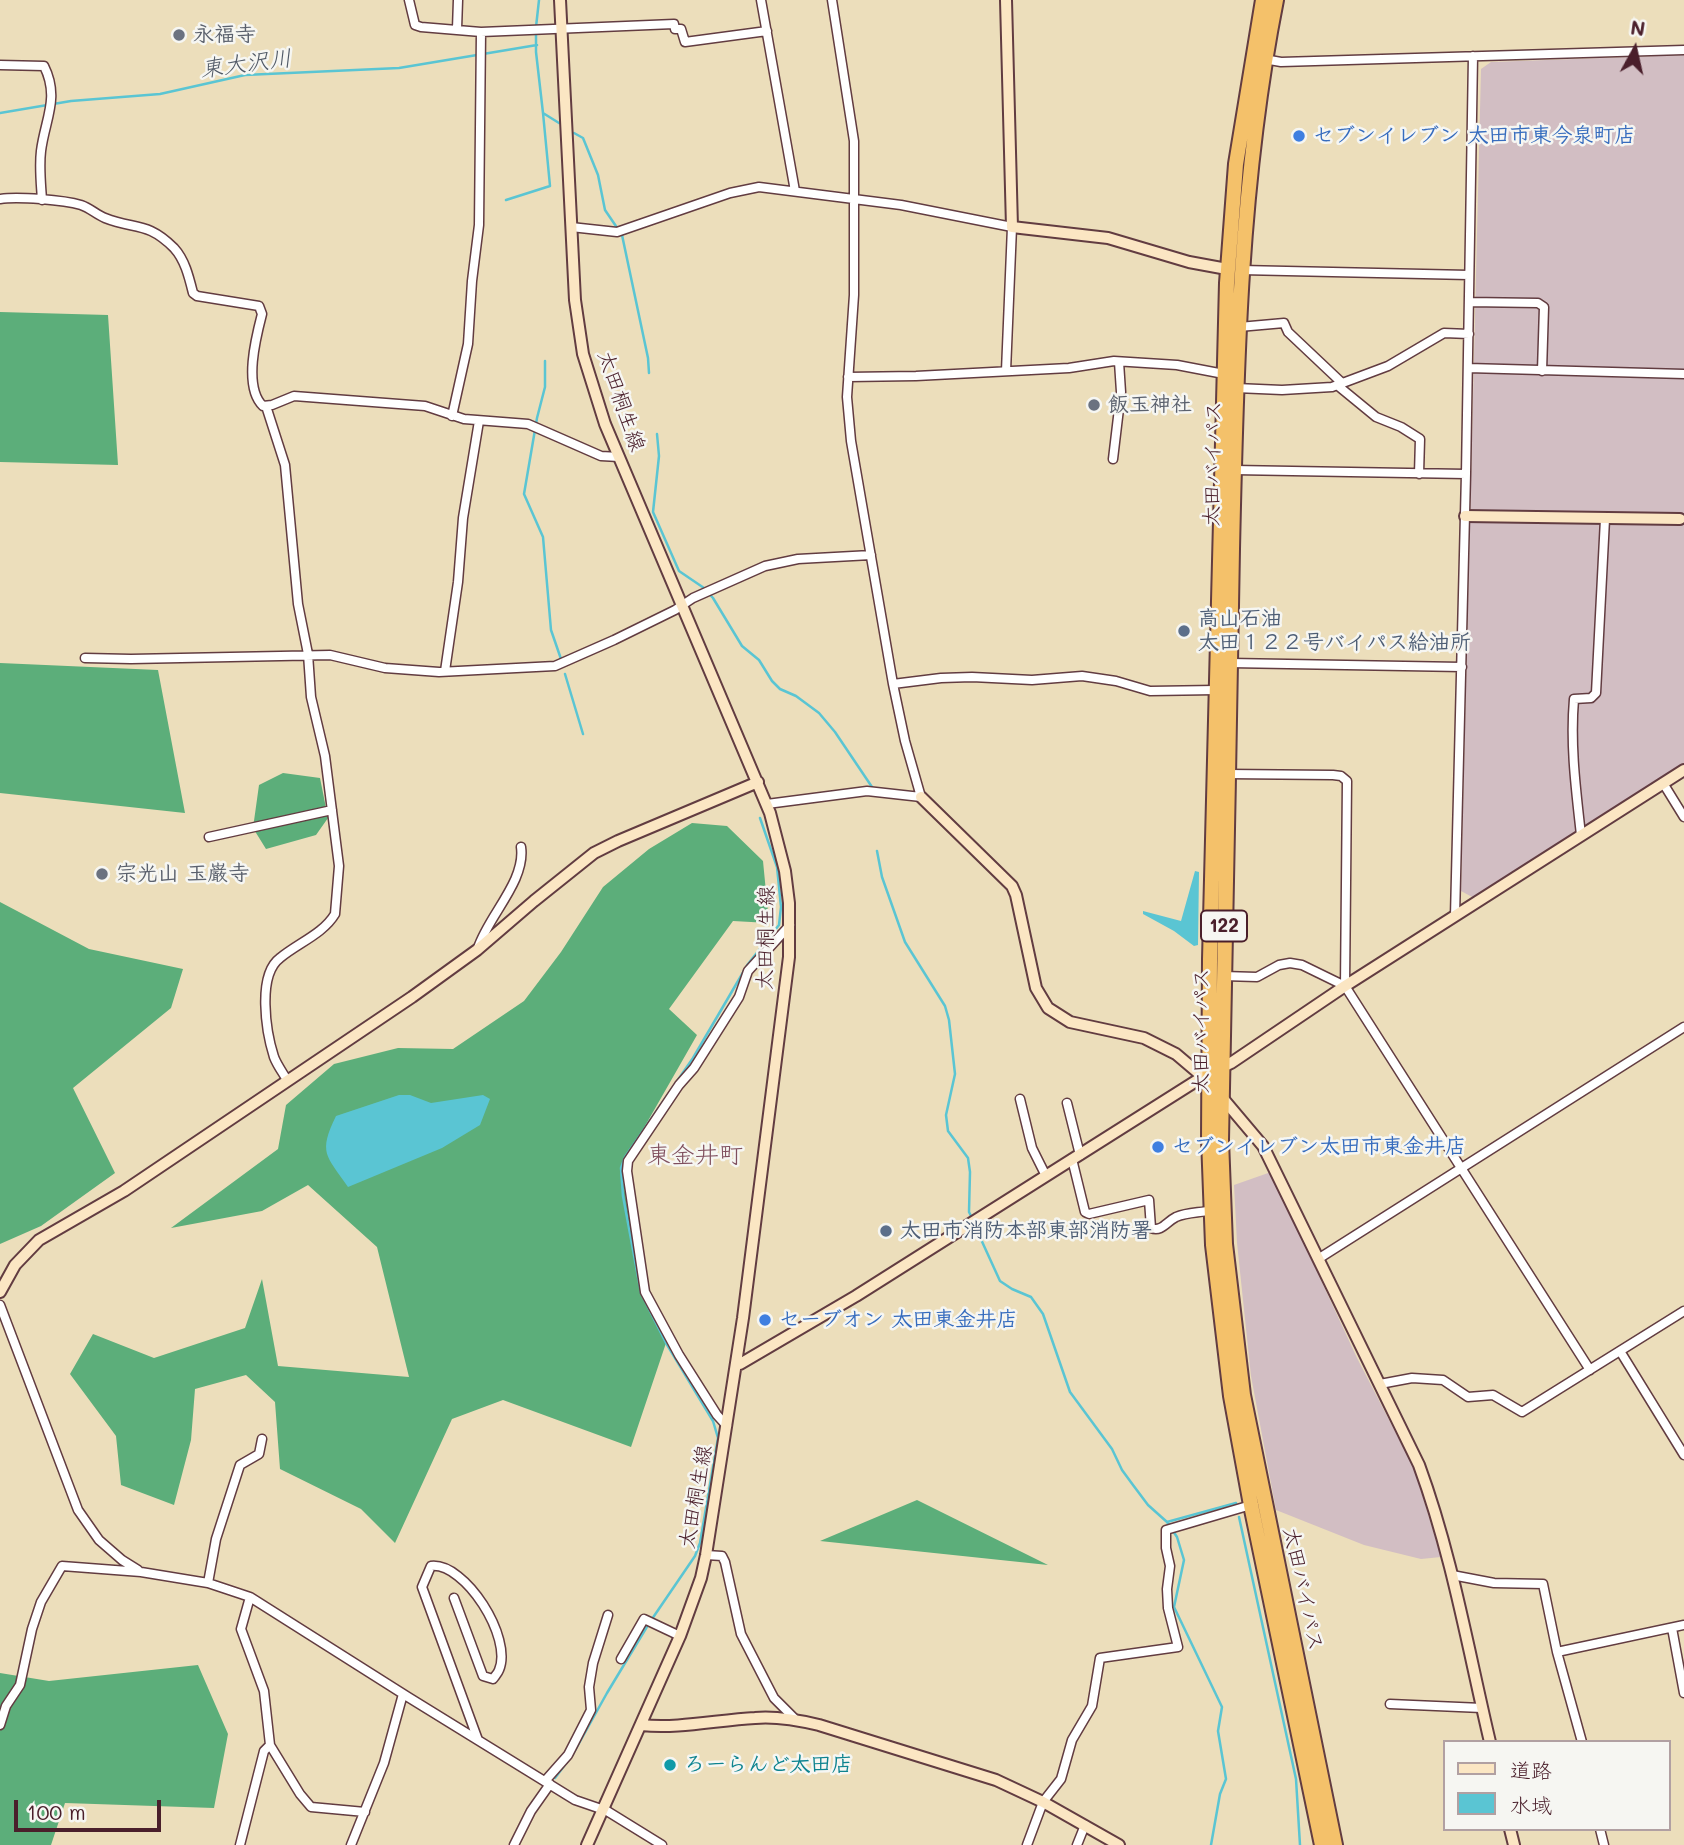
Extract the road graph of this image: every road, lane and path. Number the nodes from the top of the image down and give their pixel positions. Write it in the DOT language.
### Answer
graph roads {
  1 [pos="409,0"];
  2 [pos="458,0"];
  3 [pos="560,0"];
  4 [pos="761,0"];
  5 [pos="832,0"];
  6 [pos="1006,0"];
  7 [pos="1263,0"];
  8 [pos="1276,0"];
  9 [pos="457,29"];
  10 [pos="561,29"];
  11 [pos="767,30"];
  12 [pos="481,32"];
  13 [pos="1684,50"];
  14 [pos="1473,56"];
  15 [pos="1264,59"];
  16 [pos="0,65"];
  17 [pos="795,191"];
  18 [pos="0,199"];
  19 [pos="855,199"];
  20 [pos="42,200"];
  21 [pos="1012,227"];
  22 [pos="571,228"];
  23 [pos="1235,270"];
  24 [pos="1469,275"];
  25 [pos="1469,302"];
  26 [pos="1239,327"];
  27 [pos="1469,334"];
  28 [pos="1119,362"];
  29 [pos="1468,368"];
  30 [pos="1006,371"];
  31 [pos="1542,371"];
  32 [pos="1224,374"];
  33 [pos="1684,374"];
  34 [pos="848,377"];
  35 [pos="1339,384"];
  36 [pos="1236,388"];
  37 [pos="266,406"];
  38 [pos="452,416"];
  39 [pos="479,421"];
  40 [pos="619,457"];
  41 [pos="1113,459"];
  42 [pos="1234,470"];
  43 [pos="1419,474"];
  44 [pos="1466,474"];
  45 [pos="1465,516"];
  46 [pos="1605,519"];
  47 [pos="1682,519"];
  48 [pos="871,555"];
  49 [pos="682,605"];
  50 [pos="308,654"];
  51 [pos="85,658"];
  52 [pos="1230,663"];
  53 [pos="1462,667"];
  54 [pos="445,671"];
  55 [pos="893,684"];
  56 [pos="1216,690"];
  57 [pos="1684,770"];
  58 [pos="1227,774"];
  59 [pos="758,782"];
  60 [pos="1664,783"];
  61 [pos="921,797"];
  62 [pos="767,804"];
  63 [pos="332,810"];
  64 [pos="1684,817"];
  65 [pos="1581,835"];
  66 [pos="209,836"];
  67 [pos="521,847"];
  68 [pos="1455,916"];
  69 [pos="790,925"];
  70 [pos="477,950"];
  71 [pos="1223,976"];
  72 [pos="1345,986"];
  73 [pos="1684,1027"];
  74 [pos="1211,1075"];
  75 [pos="288,1080"];
  76 [pos="1222,1097"];
  77 [pos="1020,1099"];
  78 [pos="1067,1103"];
  79 [pos="1076,1157"];
  80 [pos="1462,1169"];
  81 [pos="1046,1176"];
  82 [pos="1212,1210"];
  83 [pos="1318,1259"];
  84 [pos="0,1292"];
  85 [pos="0,1305"];
  86 [pos="1684,1311"];
  87 [pos="1620,1351"];
  88 [pos="740,1364"];
  89 [pos="1590,1370"];
  90 [pos="1380,1384"];
  91 [pos="728,1427"];
  92 [pos="262,1439"];
  93 [pos="1684,1455"];
  94 [pos="1251,1505"];
  95 [pos="706,1555"];
  96 [pos="141,1572"];
  97 [pos="1452,1575"];
  98 [pos="208,1583"];
  99 [pos="250,1597"];
  100 [pos="454,1598"];
  101 [pos="608,1615"];
  102 [pos="1684,1625"];
  103 [pos="1672,1628"];
  104 [pos="680,1636"];
  105 [pos="1557,1652"];
  106 [pos="621,1659"];
  107 [pos="1684,1693"];
  108 [pos="403,1694"];
  109 [pos="1390,1704"];
  110 [pos="1482,1709"];
  111 [pos="794,1720"];
  112 [pos="0,1724"];
  113 [pos="641,1725"];
  114 [pos="478,1740"];
  115 [pos="1490,1740"];
  116 [pos="1581,1740"];
  117 [pos="270,1745"];
  118 [pos="548,1782"];
  119 [pos="1043,1802"];
  120 [pos="602,1809"];
  121 [pos="365,1812"];
  122 [pos="1085,1825"];
  123 [pos="240,1845"];
  124 [pos="351,1845"];
  125 [pos="514,1845"];
  126 [pos="587,1845"];
  127 [pos="662,1845"];
  128 [pos="1027,1845"];
  129 [pos="1077,1845"];
  130 [pos="1119,1845"];
  131 [pos="1322,1845"];
  132 [pos="1335,1845"];
  1 -- 9 [label="street"];
  2 -- 9 [label="street"];
  3 -- 10 [label="street, 太田桐生線"];
  4 -- 11 [label="street"];
  5 -- 19 [label="street"];
  6 -- 21 [label="street"];
  7 -- 23 [label="highway, 太田バイパス / 122"];
  8 -- 15 [label="highway, 太田バイパス / 122"];
  9 -- 12 [label="street"];
  10 -- 11 [label="street"];
  10 -- 12 [label="street"];
  10 -- 22 [label="street, 太田桐生線"];
  11 -- 17 [label="street"];
  12 -- 38 [label="street"];
  13 -- 14 [label="street"];
  14 -- 15 [label="street"];
  14 -- 24 [label="street"];
  15 -- 23 [label="highway, 太田バイパス / 122"];
  16 -- 20 [label="street"];
  17 -- 19 [label="street"];
  17 -- 22 [label="street"];
  18 -- 20 [label="street"];
  19 -- 21 [label="street"];
  19 -- 34 [label="street"];
  20 -- 37 [label="street"];
  21 -- 23 [label="street"];
  21 -- 30 [label="street"];
  22 -- 40 [label="street, 太田桐生線"];
  23 -- 24 [label="street"];
  23 -- 26 [label="highway, 太田バイパス / 122"];
  23 -- 32 [label="highway, 太田バイパス / 122"];
  24 -- 25 [label="street"];
  25 -- 27 [label="street"];
  25 -- 31 [label="street"];
  26 -- 35 [label="street"];
  26 -- 36 [label="highway, 太田バイパス / 122"];
  27 -- 29 [label="street"];
  27 -- 35 [label="street"];
  28 -- 30 [label="street"];
  28 -- 32 [label="street"];
  28 -- 41 [label="street"];
  29 -- 31 [label="street"];
  29 -- 44 [label="street"];
  30 -- 34 [label="street"];
  31 -- 33 [label="street"];
  32 -- 56 [label="highway, 太田バイパス / 122"];
  34 -- 48 [label="street"];
  35 -- 36 [label="street"];
  35 -- 43 [label="street"];
  36 -- 42 [label="highway, 太田バイパス / 122"];
  37 -- 38 [label="street"];
  37 -- 50 [label="street"];
  38 -- 39 [label="street"];
  39 -- 40 [label="street"];
  39 -- 54 [label="street"];
  40 -- 49 [label="street, 太田桐生線"];
  42 -- 43 [label="street"];
  42 -- 52 [label="highway, 太田バイパス / 122"];
  43 -- 44 [label="street"];
  44 -- 45 [label="street"];
  45 -- 46 [label="street"];
  45 -- 53 [label="street"];
  46 -- 47 [label="street"];
  46 -- 65 [label="street"];
  48 -- 49 [label="street"];
  48 -- 55 [label="street"];
  49 -- 54 [label="street"];
  49 -- 59 [label="street, 太田桐生線"];
  50 -- 51 [label="street"];
  50 -- 54 [label="street"];
  50 -- 63 [label="street"];
  52 -- 53 [label="street"];
  52 -- 58 [label="highway, 太田バイパス / 122"];
  53 -- 68 [label="street"];
  55 -- 56 [label="street"];
  55 -- 61 [label="street"];
  56 -- 74 [label="highway, 太田バイパス / 122"];
  57 -- 60 [label="street"];
  58 -- 71 [label="highway, 太田バイパス / 122"];
  58 -- 72 [label="street"];
  59 -- 62 [label="street, 太田桐生線"];
  59 -- 70 [label="street"];
  60 -- 64 [label="street"];
  60 -- 65 [label="street"];
  61 -- 62 [label="street"];
  61 -- 74 [label="street"];
  62 -- 69 [label="street, 太田桐生線"];
  63 -- 66 [label="street"];
  63 -- 75 [label="street"];
  65 -- 68 [label="street"];
  67 -- 70 [label="street"];
  68 -- 72 [label="street"];
  69 -- 91 [label="street, 太田桐生線"];
  69 -- 91 [label="street"];
  70 -- 75 [label="street"];
  71 -- 72 [label="street"];
  71 -- 74 [label="highway, 太田バイパス / 122"];
  72 -- 74 [label="street"];
  72 -- 80 [label="street"];
  73 -- 80 [label="street"];
  74 -- 76 [label="highway, 太田バイパス / 122"];
  74 -- 79 [label="street"];
  74 -- 82 [label="highway, 太田バイパス / 122"];
  75 -- 84 [label="street"];
  76 -- 83 [label="street"];
  76 -- 132 [label="highway, 太田バイパス / 122"];
  77 -- 81 [label="street"];
  78 -- 79 [label="street"];
  79 -- 81 [label="street"];
  79 -- 82 [label="street"];
  80 -- 83 [label="street"];
  80 -- 89 [label="street"];
  81 -- 88 [label="street"];
  82 -- 94 [label="highway, 太田バイパス / 122"];
  83 -- 90 [label="street"];
  85 -- 96 [label="street"];
  86 -- 87 [label="street"];
  87 -- 89 [label="street"];
  87 -- 93 [label="street"];
  89 -- 90 [label="street"];
  90 -- 97 [label="street"];
  91 -- 95 [label="street, 太田桐生線"];
  92 -- 98 [label="street"];
  94 -- 119 [label="street"];
  94 -- 131 [label="highway, 太田バイパス / 122"];
  95 -- 104 [label="street, 太田桐生線"];
  95 -- 111 [label="street"];
  96 -- 98 [label="street"];
  96 -- 112 [label="street"];
  97 -- 105 [label="street"];
  97 -- 110 [label="street"];
  98 -- 99 [label="street"];
  99 -- 108 [label="street"];
  99 -- 117 [label="street"];
  100 -- 114 [label="street"];
  101 -- 118 [label="street"];
  102 -- 103 [label="street"];
  103 -- 105 [label="street"];
  103 -- 107 [label="street"];
  104 -- 106 [label="street"];
  104 -- 113 [label="street, 太田桐生線"];
  105 -- 116 [label="street"];
  108 -- 114 [label="street"];
  108 -- 121 [label="street"];
  109 -- 110 [label="street"];
  110 -- 115 [label="street"];
  111 -- 113 [label="street"];
  111 -- 119 [label="street"];
  113 -- 120 [label="street, 太田桐生線"];
  114 -- 118 [label="street"];
  117 -- 121 [label="street"];
  117 -- 123 [label="street"];
  118 -- 120 [label="street"];
  118 -- 125 [label="street"];
  119 -- 122 [label="street"];
  119 -- 128 [label="street"];
  120 -- 126 [label="street, 太田桐生線"];
  120 -- 127 [label="street"];
  121 -- 124 [label="street"];
  122 -- 129 [label="street"];
  122 -- 130 [label="street"];
}
